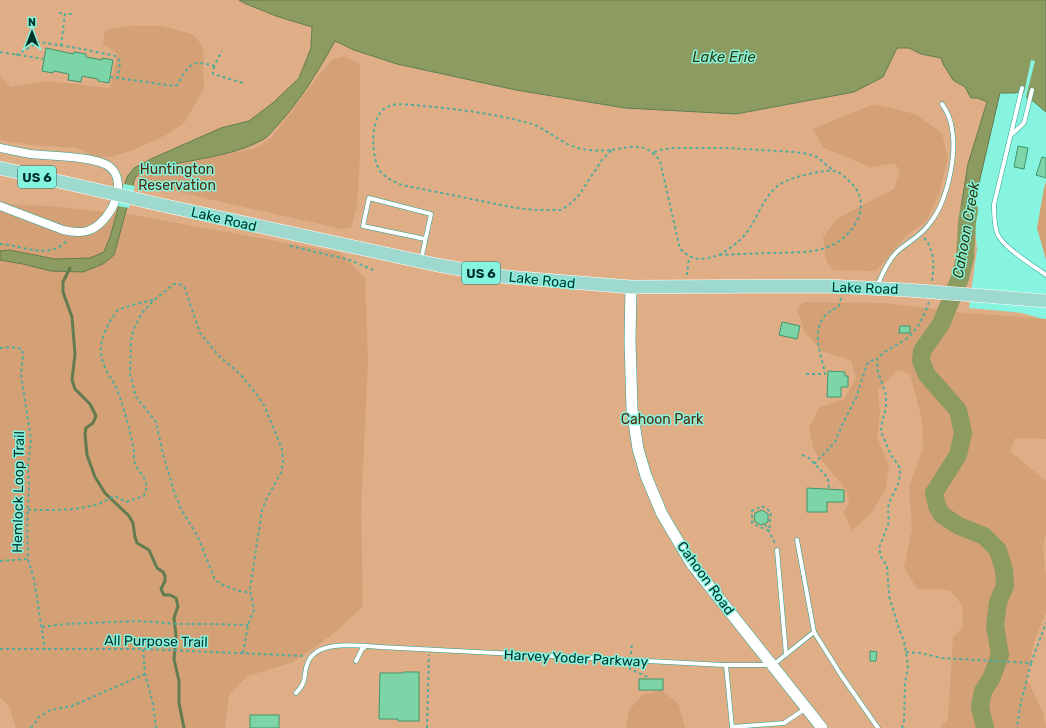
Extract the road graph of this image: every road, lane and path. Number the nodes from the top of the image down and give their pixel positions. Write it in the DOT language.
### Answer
graph roads {
  1 [pos="60,12"];
  2 [pos="65,14"];
  3 [pos="72,14"];
  4 [pos="61,46"];
  5 [pos="222,51"];
  6 [pos="0,52"];
  7 [pos="16,55"];
  8 [pos="44,59"];
  9 [pos="214,66"];
  10 [pos="110,77"];
  11 [pos="118,78"];
  12 [pos="243,83"];
  13 [pos="1022,88"];
  14 [pos="1032,90"];
  15 [pos="942,104"];
  16 [pos="1011,135"];
  17 [pos="0,148"];
  18 [pos="612,150"];
  19 [pos="654,152"];
  20 [pos="0,168"];
  21 [pos="834,171"];
  22 [pos="0,206"];
  23 [pos="920,235"];
  24 [pos="69,237"];
  25 [pos="426,239"];
  26 [pos="0,244"];
  27 [pos="720,255"];
  28 [pos="689,257"];
  29 [pos="421,262"];
  30 [pos="687,275"];
  31 [pos="1046,275"];
  32 [pos="932,282"];
  33 [pos="631,287"];
  34 [pos="876,288"];
  35 [pos="841,296"];
  36 [pos="154,300"];
  37 [pos="929,301"];
  38 [pos="1046,302"];
  39 [pos="0,348"];
  40 [pos="877,359"];
  41 [pos="806,374"];
  42 [pos="802,455"];
  43 [pos="814,464"];
  44 [pos="829,488"];
  45 [pos="28,510"];
  46 [pos="765,524"];
  47 [pos="769,531"];
  48 [pos="797,540"];
  49 [pos="777,550"];
  50 [pos="28,559"];
  51 [pos="0,562"];
  52 [pos="251,593"];
  53 [pos="1046,623"];
  54 [pos="248,625"];
  55 [pos="42,627"];
  56 [pos="814,632"];
  57 [pos="365,646"];
  58 [pos="0,649"];
  59 [pos="143,649"];
  60 [pos="45,650"];
  61 [pos="429,650"];
  62 [pos="906,652"];
  63 [pos="243,653"];
  64 [pos="786,654"];
  65 [pos="311,656"];
  66 [pos="356,661"];
  67 [pos="1031,663"];
  68 [pos="726,665"];
  69 [pos="773,665"];
  70 [pos="145,674"];
  71 [pos="296,693"];
  72 [pos="806,708"];
  73 [pos="31,728"];
  74 [pos="156,728"];
  75 [pos="427,728"];
  76 [pos="822,728"];
  77 [pos="878,728"];
  78 [pos="902,728"];
  79 [pos="1017,728"];
  1 -- 2 [label="path"];
  2 -- 3 [label="path"];
  2 -- 4 [label="path"];
  4 -- 7 [label="path"];
  4 -- 11 [label="path"];
  5 -- 9 [label="path"];
  6 -- 7 [label="path"];
  7 -- 8 [label="path"];
  9 -- 11 [label="path"];
  9 -- 12 [label="path"];
  10 -- 11 [label="path"];
  13 -- 16 [label="lane"];
  14 -- 16 [label="lane"];
  15 -- 23 [label="lane"];
  16 -- 31 [label="lane"];
  17 -- 22 [label="street"];
  18 -- 18 [label="path"];
  18 -- 19 [label="path"];
  19 -- 21 [label="path"];
  19 -- 28 [label="path"];
  20 -- 29 [label="main road, Lake Road / US 6, bridge"];
  21 -- 27 [label="path"];
  21 -- 27 [label="path"];
  23 -- 32 [label="path"];
  23 -- 34 [label="lane"];
  24 -- 26 [label="path"];
  25 -- 25 [label="lane"];
  25 -- 29 [label="lane"];
  27 -- 28 [label="path"];
  28 -- 30 [label="path"];
  29 -- 33 [label="main road, Lake Road / US 6"];
  33 -- 34 [label="main road, Lake Road / US 6"];
  33 -- 69 [label="street, Cahoon Road"];
  34 -- 38 [label="main road, Lake Road / US 6, bridge"];
  35 -- 41 [label="path"];
  36 -- 45 [label="path"];
  36 -- 52 [label="path"];
  36 -- 52 [label="path"];
  37 -- 40 [label="path"];
  39 -- 45 [label="path, Hemlock Loop Trail"];
  40 -- 43 [label="path"];
  40 -- 62 [label="path"];
  42 -- 43 [label="path"];
  43 -- 44 [label="path"];
  45 -- 50 [label="path, Hemlock Loop Trail"];
  46 -- 47 [label="path"];
  47 -- 47 [label="path"];
  47 -- 49 [label="path"];
  48 -- 56 [label="lane"];
  49 -- 64 [label="lane"];
  50 -- 51 [label="path, Hemlock Loop Trail"];
  50 -- 55 [label="path"];
  52 -- 54 [label="path"];
  53 -- 67 [label="path"];
  54 -- 55 [label="path"];
  54 -- 63 [label="path"];
  55 -- 60 [label="path"];
  56 -- 64 [label="lane"];
  56 -- 77 [label="lane"];
  57 -- 61 [label="lane, Harvey Yoder Parkway"];
  57 -- 65 [label="lane, Harvey Yoder Parkway"];
  57 -- 66 [label="lane"];
  58 -- 60 [label="path, All Purpose Trail"];
  59 -- 60 [label="path, All Purpose Trail"];
  59 -- 63 [label="path, All Purpose Trail"];
  59 -- 70 [label="path"];
  61 -- 68 [label="lane, Harvey Yoder Parkway"];
  61 -- 75 [label="path"];
  62 -- 67 [label="path"];
  62 -- 78 [label="path"];
  63 -- 65 [label="path, All Purpose Trail"];
  64 -- 69 [label="lane"];
  65 -- 71 [label="lane"];
  67 -- 79 [label="path"];
  68 -- 69 [label="lane, Harvey Yoder Parkway"];
  68 -- 72 [label="lane"];
  69 -- 72 [label="street, Cahoon Road"];
  70 -- 73 [label="path"];
  70 -- 74 [label="path"];
  72 -- 76 [label="street, Cahoon Road"];
}
